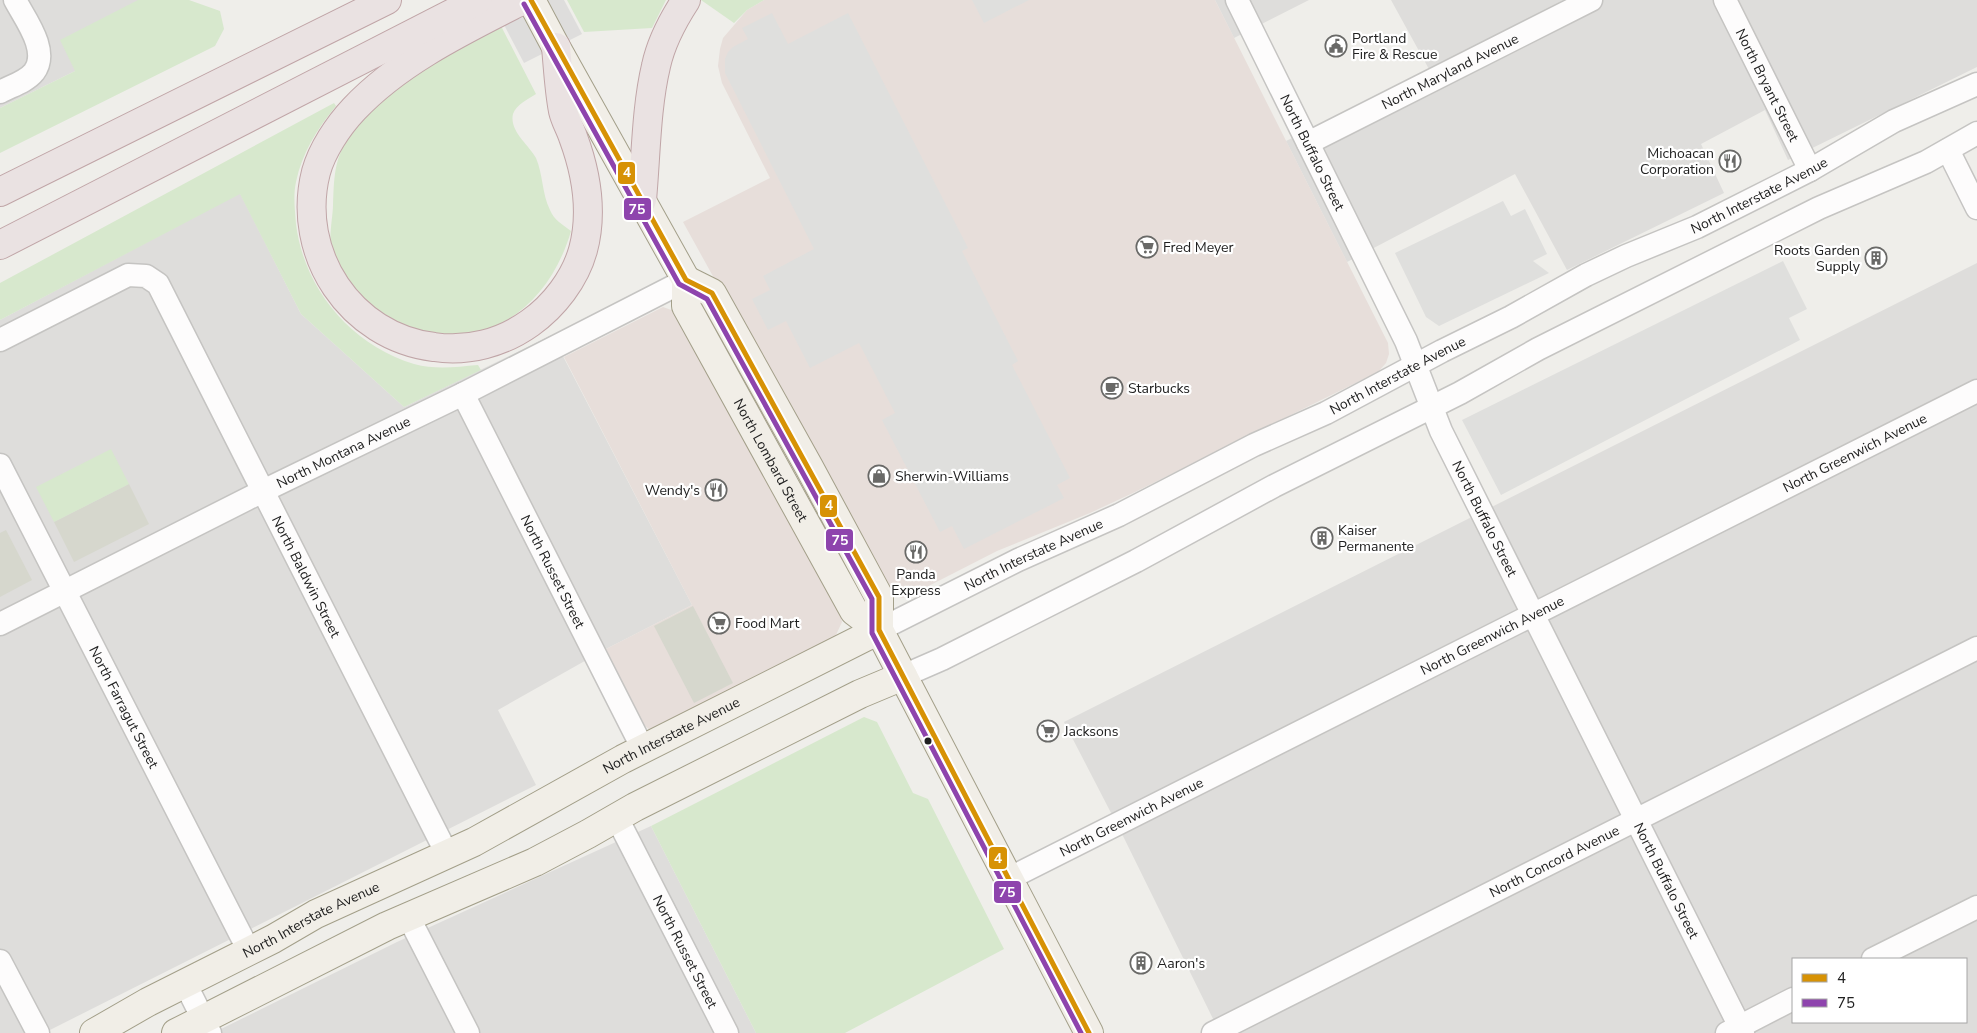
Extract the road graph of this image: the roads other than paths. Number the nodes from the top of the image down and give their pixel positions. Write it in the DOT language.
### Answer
graph roads {
  1 [pos="15,0"];
  2 [pos="387,0"];
  3 [pos="478,0"];
  4 [pos="523,0"];
  5 [pos="531,0"];
  6 [pos="686,0"];
  7 [pos="1237,0"];
  8 [pos="1591,0"];
  9 [pos="1724,0"];
  10 [pos="556,47"];
  11 [pos="1977,84"];
  12 [pos="0,92"];
  13 [pos="1977,133"];
  14 [pos="1308,143"];
  15 [pos="1948,150"];
  16 [pos="1810,170"];
  17 [pos="0,192"];
  18 [pos="642,200"];
  19 [pos="1977,208"];
  20 [pos="0,245"];
  21 [pos="686,280"];
  22 [pos="0,340"];
  23 [pos="1416,365"];
  24 [pos="1977,391"];
  25 [pos="463,394"];
  26 [pos="1431,407"];
  27 [pos="0,465"];
  28 [pos="264,491"];
  29 [pos="66,591"];
  30 [pos="1532,614"];
  31 [pos="0,624"];
  32 [pos="879,630"];
  33 [pos="1977,648"];
  34 [pos="903,676"];
  35 [pos="643,749"];
  36 [pos="617,818"];
  37 [pos="1635,820"];
  38 [pos="447,854"];
  39 [pos="1008,880"];
  40 [pos="1977,907"];
  41 [pos="408,916"];
  42 [pos="249,951"];
  43 [pos="1875,958"];
  44 [pos="0,961"];
  45 [pos="185,983"];
  46 [pos="1792,1001"];
  47 [pos="206,1026"];
  48 [pos="1736,1031"];
  49 [pos="38,1033"];
  50 [pos="94,1033"];
  51 [pos="176,1033"];
  52 [pos="468,1033"];
  53 [pos="727,1033"];
  54 [pos="1090,1033"];
  55 [pos="1213,1033"];
  1 -- 12 [label="street"];
  2 -- 17 [label="highway"];
  3 -- 20 [label="highway"];
  4 -- 10 [label="highway"];
  5 -- 10 [label="main road, North Lombard Street"];
  6 -- 18 [label="highway"];
  7 -- 14 [label="street, North Buffalo Street"];
  8 -- 14 [label="street, North Maryland Avenue"];
  9 -- 16 [label="street, North Bryant Street"];
  10 -- 18 [label="main road, North Lombard Street"];
  11 -- 16 [label="street, North Interstate Avenue"];
  13 -- 15 [label="street"];
  14 -- 23 [label="street, North Buffalo Street"];
  15 -- 19 [label="street"];
  15 -- 26 [label="street"];
  16 -- 23 [label="street, North Interstate Avenue"];
  18 -- 21 [label="main road, North Lombard Street"];
  21 -- 25 [label="street, North Montana Avenue"];
  21 -- 32 [label="main road, North Lombard Street"];
  22 -- 28 [label="street, North Baldwin Street"];
  23 -- 26 [label="street, North Buffalo Street"];
  23 -- 32 [label="street, North Interstate Avenue"];
  24 -- 30 [label="street, North Greenwich Avenue"];
  25 -- 28 [label="street, North Montana Avenue"];
  25 -- 35 [label="street, North Russet Street"];
  26 -- 30 [label="street, North Buffalo Street"];
  26 -- 34 [label="street"];
  27 -- 29 [label="street, North Farragut Street"];
  28 -- 29 [label="street, North Montana Avenue"];
  28 -- 38 [label="street, North Baldwin Street"];
  29 -- 31 [label="street, North Montana Avenue"];
  29 -- 42 [label="street, North Farragut Street"];
  30 -- 37 [label="street, North Buffalo Street"];
  30 -- 39 [label="street, North Greenwich Avenue"];
  32 -- 34 [label="main road, North Lombard Street"];
  32 -- 35 [label="main road, North Interstate Avenue"];
  33 -- 37 [label="street, North Concord Avenue"];
  34 -- 36 [label="main road"];
  34 -- 39 [label="main road, North Lombard Street"];
  35 -- 38 [label="main road, North Interstate Avenue"];
  36 -- 41 [label="main road"];
  36 -- 53 [label="street, North Russet Street"];
  37 -- 48 [label="street, North Buffalo Street"];
  37 -- 55 [label="street, North Concord Avenue"];
  38 -- 42 [label="main road, North Interstate Avenue"];
  39 -- 54 [label="main road, North Lombard Street"];
  40 -- 43 [label="street"];
  41 -- 47 [label="main road"];
  41 -- 52 [label="street"];
  42 -- 45 [label="main road, North Interstate Avenue"];
  44 -- 49 [label="street"];
  45 -- 47 [label="street"];
  45 -- 50 [label="main road, North Interstate Avenue"];
  46 -- 48 [label="street"];
  47 -- 51 [label="main road"];
}
